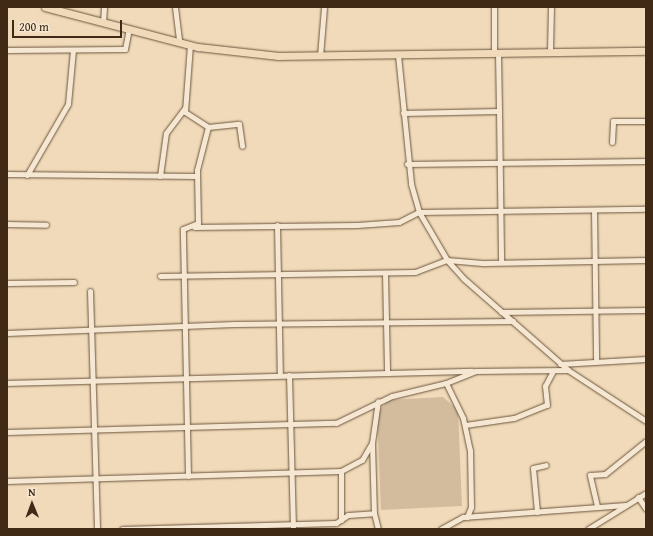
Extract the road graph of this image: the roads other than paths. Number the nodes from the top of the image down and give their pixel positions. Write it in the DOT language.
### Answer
graph roads {
  1 [pos="45,7"];
  2 [pos="104,7"];
  3 [pos="174,7"];
  4 [pos="324,7"];
  5 [pos="494,7"];
  6 [pos="551,7"];
  7 [pos="103,22"];
  8 [pos="129,29"];
  9 [pos="179,42"];
  10 [pos="190,45"];
  11 [pos="7,50"];
  12 [pos="73,50"];
  13 [pos="646,50"];
  14 [pos="550,52"];
  15 [pos="496,53"];
  16 [pos="398,55"];
  17 [pos="320,56"];
  18 [pos="185,108"];
  19 [pos="499,111"];
  20 [pos="403,113"];
  21 [pos="646,121"];
  22 [pos="208,126"];
  23 [pos="612,142"];
  24 [pos="242,146"];
  25 [pos="500,161"];
  26 [pos="646,161"];
  27 [pos="407,164"];
  28 [pos="7,174"];
  29 [pos="27,175"];
  30 [pos="160,176"];
  31 [pos="197,176"];
  32 [pos="646,208"];
  33 [pos="594,210"];
  34 [pos="501,211"];
  35 [pos="419,212"];
  36 [pos="7,224"];
  37 [pos="46,225"];
  38 [pos="277,225"];
  39 [pos="198,226"];
  40 [pos="447,260"];
  41 [pos="646,260"];
  42 [pos="595,261"];
  43 [pos="501,262"];
  44 [pos="385,273"];
  45 [pos="276,275"];
  46 [pos="160,276"];
  47 [pos="184,276"];
  48 [pos="74,282"];
  49 [pos="7,283"];
  50 [pos="90,291"];
  51 [pos="646,310"];
  52 [pos="595,311"];
  53 [pos="502,312"];
  54 [pos="513,322"];
  55 [pos="385,323"];
  56 [pos="278,324"];
  57 [pos="184,328"];
  58 [pos="91,330"];
  59 [pos="7,333"];
  60 [pos="646,359"];
  61 [pos="596,361"];
  62 [pos="560,364"];
  63 [pos="568,370"];
  64 [pos="475,371"];
  65 [pos="553,371"];
  66 [pos="387,372"];
  67 [pos="280,375"];
  68 [pos="289,375"];
  69 [pos="186,377"];
  70 [pos="93,380"];
  71 [pos="7,383"];
  72 [pos="446,383"];
  73 [pos="378,401"];
  74 [pos="646,421"];
  75 [pos="291,425"];
  76 [pos="465,425"];
  77 [pos="187,428"];
  78 [pos="94,430"];
  79 [pos="7,432"];
  80 [pos="646,441"];
  81 [pos="372,443"];
  82 [pos="546,465"];
  83 [pos="341,471"];
  84 [pos="292,474"];
  85 [pos="188,476"];
  86 [pos="95,479"];
  87 [pos="7,481"];
  88 [pos="646,493"];
  89 [pos="638,497"];
  90 [pos="626,505"];
  91 [pos="471,506"];
  92 [pos="597,506"];
  93 [pos="646,509"];
  94 [pos="537,512"];
  95 [pos="374,513"];
  96 [pos="477,516"];
  97 [pos="467,517"];
  98 [pos="341,520"];
  99 [pos="293,527"];
  100 [pos="201,528"];
  101 [pos="97,529"];
  102 [pos="122,529"];
  103 [pos="378,529"];
  104 [pos="441,529"];
  105 [pos="588,529"];
  1 -- 7 [label="main road"];
  2 -- 7 [label="street"];
  3 -- 9 [label="street"];
  4 -- 17 [label="street"];
  5 -- 15 [label="street"];
  6 -- 14 [label="street"];
  7 -- 8 [label="main road"];
  8 -- 9 [label="main road"];
  8 -- 12 [label="street"];
  9 -- 10 [label="main road"];
  10 -- 17 [label="main road"];
  10 -- 18 [label="street"];
  11 -- 12 [label="street"];
  12 -- 29 [label="street"];
  13 -- 14 [label="main road"];
  14 -- 15 [label="main road"];
  15 -- 16 [label="main road"];
  15 -- 19 [label="street"];
  16 -- 17 [label="main road"];
  16 -- 20 [label="street"];
  18 -- 22 [label="street"];
  18 -- 30 [label="street"];
  19 -- 20 [label="street"];
  19 -- 25 [label="street"];
  20 -- 27 [label="street"];
  21 -- 23 [label="street"];
  22 -- 24 [label="street"];
  22 -- 31 [label="street"];
  25 -- 26 [label="street"];
  25 -- 27 [label="street"];
  25 -- 34 [label="street"];
  27 -- 35 [label="street"];
  28 -- 29 [label="street"];
  29 -- 30 [label="street"];
  30 -- 31 [label="street"];
  31 -- 39 [label="street"];
  32 -- 33 [label="street"];
  33 -- 34 [label="street"];
  33 -- 42 [label="street"];
  34 -- 35 [label="street"];
  34 -- 43 [label="street"];
  35 -- 38 [label="street"];
  35 -- 40 [label="street"];
  36 -- 37 [label="street"];
  38 -- 39 [label="street"];
  38 -- 45 [label="street"];
  39 -- 47 [label="street"];
  40 -- 43 [label="street"];
  40 -- 44 [label="street"];
  40 -- 53 [label="street"];
  41 -- 42 [label="street"];
  42 -- 43 [label="street"];
  42 -- 52 [label="street"];
  44 -- 45 [label="street"];
  44 -- 55 [label="street"];
  45 -- 47 [label="street"];
  45 -- 56 [label="street"];
  46 -- 47 [label="street"];
  47 -- 57 [label="street"];
  48 -- 49 [label="street"];
  50 -- 58 [label="street"];
  51 -- 52 [label="street"];
  52 -- 53 [label="street"];
  52 -- 61 [label="street"];
  53 -- 54 [label="street"];
  54 -- 55 [label="street"];
  54 -- 62 [label="street"];
  55 -- 56 [label="street"];
  55 -- 66 [label="street"];
  56 -- 57 [label="street"];
  56 -- 67 [label="street"];
  57 -- 58 [label="street"];
  57 -- 69 [label="street"];
  58 -- 59 [label="street"];
  58 -- 70 [label="street"];
  60 -- 61 [label="street"];
  61 -- 62 [label="street"];
  62 -- 63 [label="street"];
  63 -- 65 [label="street"];
  63 -- 74 [label="street"];
  64 -- 65 [label="street"];
  64 -- 66 [label="street"];
  64 -- 72 [label="street"];
  65 -- 76 [label="street"];
  66 -- 68 [label="street"];
  67 -- 68 [label="street"];
  67 -- 69 [label="street"];
  68 -- 75 [label="street"];
  69 -- 70 [label="street"];
  69 -- 77 [label="street"];
  70 -- 71 [label="street"];
  70 -- 78 [label="street"];
  72 -- 73 [label="street"];
  72 -- 76 [label="street"];
  73 -- 75 [label="street"];
  73 -- 81 [label="street"];
  75 -- 77 [label="street"];
  75 -- 84 [label="street"];
  76 -- 91 [label="street"];
  77 -- 78 [label="street"];
  77 -- 85 [label="street"];
  78 -- 79 [label="street"];
  78 -- 86 [label="street"];
  80 -- 92 [label="street"];
  81 -- 83 [label="street"];
  81 -- 95 [label="street"];
  82 -- 94 [label="street"];
  83 -- 84 [label="street"];
  83 -- 98 [label="street"];
  84 -- 85 [label="street"];
  84 -- 99 [label="street"];
  85 -- 86 [label="street"];
  86 -- 87 [label="street"];
  86 -- 101 [label="street"];
  88 -- 89 [label="street"];
  89 -- 90 [label="street"];
  89 -- 93 [label="street"];
  90 -- 92 [label="street"];
  90 -- 105 [label="street"];
  91 -- 96 [label="street"];
  91 -- 97 [label="street"];
  92 -- 94 [label="street"];
  94 -- 96 [label="street"];
  95 -- 98 [label="street"];
  95 -- 103 [label="street"];
  96 -- 97 [label="street"];
  97 -- 104 [label="street"];
  98 -- 99 [label="street"];
  99 -- 100 [label="street"];
  100 -- 102 [label="street"];
}
